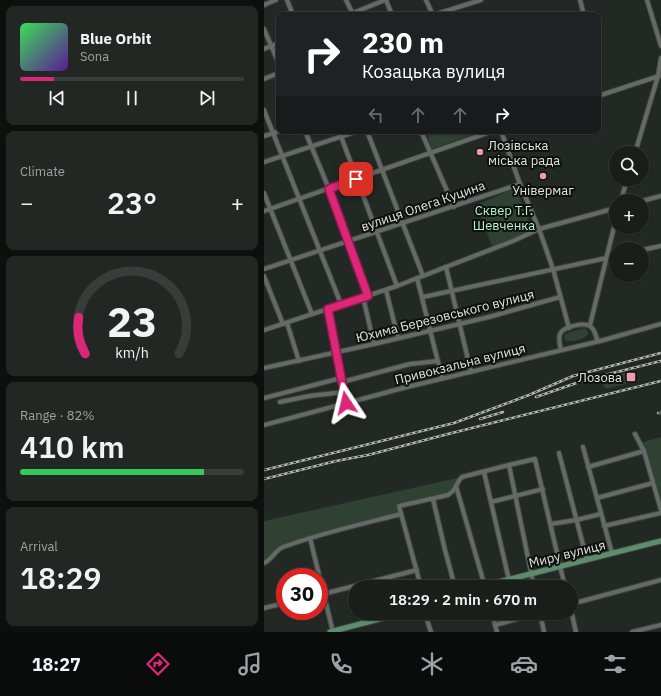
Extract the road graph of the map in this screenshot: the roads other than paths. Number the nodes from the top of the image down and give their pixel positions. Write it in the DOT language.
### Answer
graph roads {
  1 [pos="276,0"];
  2 [pos="287,0"];
  3 [pos="346,0"];
  4 [pos="385,0"];
  5 [pos="426,0"];
  6 [pos="482,0"];
  7 [pos="580,0"];
  8 [pos="646,0"];
  9 [pos="264,5"];
  10 [pos="292,12"];
  11 [pos="350,12"];
  12 [pos="356,12"];
  13 [pos="391,12"];
  14 [pos="432,12"];
  15 [pos="443,12"];
  16 [pos="583,12"];
  17 [pos="264,29"];
  18 [pos="276,44"];
  19 [pos="271,46"];
  20 [pos="661,46"];
  21 [pos="264,49"];
  22 [pos="276,57"];
  23 [pos="661,58"];
  24 [pos="276,74"];
  25 [pos="660,76"];
  26 [pos="264,78"];
  27 [pos="601,95"];
  28 [pos="264,110"];
  29 [pos="276,132"];
  30 [pos="273,133"];
  31 [pos="306,134"];
  32 [pos="348,134"];
  33 [pos="368,134"];
  34 [pos="422,134"];
  35 [pos="484,134"];
  36 [pos="502,134"];
  37 [pos="264,136"];
  38 [pos="341,136"];
  39 [pos="637,146"];
  40 [pos="311,147"];
  41 [pos="430,153"];
  42 [pos="282,156"];
  43 [pos="264,162"];
  44 [pos="382,170"];
  45 [pos="356,179"];
  46 [pos="520,184"];
  47 [pos="329,189"];
  48 [pos="264,193"];
  49 [pos="661,196"];
  50 [pos="300,199"];
  51 [pos="649,199"];
  52 [pos="454,207"];
  53 [pos="270,209"];
  54 [pos="609,210"];
  55 [pos="264,211"];
  56 [pos="403,223"];
  57 [pos="539,229"];
  58 [pos="378,232"];
  59 [pos="612,234"];
  60 [pos="349,242"];
  61 [pos="661,246"];
  62 [pos="649,249"];
  63 [pos="319,251"];
  64 [pos="609,257"];
  65 [pos="606,258"];
  66 [pos="291,260"];
  67 [pos="446,267"];
  68 [pos="264,269"];
  69 [pos="553,269"];
  70 [pos="264,276"];
  71 [pos="423,276"];
  72 [pos="417,278"];
  73 [pos="397,286"];
  74 [pos="386,290"];
  75 [pos="453,290"];
  76 [pos="365,296"];
  77 [pos="422,297"];
  78 [pos="560,297"];
  79 [pos="341,304"];
  80 [pos="328,309"];
  81 [pos="312,314"];
  82 [pos="285,323"];
  83 [pos="461,324"];
  84 [pos="661,324"];
  85 [pos="590,325"];
  86 [pos="569,328"];
  87 [pos="264,330"];
  88 [pos="431,330"];
  89 [pos="398,338"];
  90 [pos="598,341"];
  91 [pos="374,344"];
  92 [pos="561,350"];
  93 [pos="336,353"];
  94 [pos="299,361"];
  95 [pos="438,361"];
  96 [pos="264,368"];
  97 [pos="471,372"];
  98 [pos="442,378"];
  99 [pos="342,380"];
  100 [pos="344,392"];
  101 [pos="264,398"];
  102 [pos="280,402"];
  103 [pos="346,403"];
  104 [pos="264,425"];
  105 [pos="635,434"];
  106 [pos="583,447"];
  107 [pos="644,451"];
  108 [pos="558,453"];
  109 [pos="509,465"];
  110 [pos="588,467"];
  111 [pos="484,472"];
  112 [pos="653,483"];
  113 [pos="456,486"];
  114 [pos="543,490"];
  115 [pos="515,497"];
  116 [pos="434,498"];
  117 [pos="597,498"];
  118 [pos="492,502"];
  119 [pos="661,512"];
  120 [pos="401,514"];
  121 [pos="601,514"];
  122 [pos="576,520"];
  123 [pos="550,524"];
  124 [pos="604,526"];
  125 [pos="310,538"];
  126 [pos="661,541"];
  127 [pos="612,554"];
  128 [pos="587,560"];
  129 [pos="264,562"];
  130 [pos="560,566"];
  131 [pos="316,568"];
  132 [pos="416,570"];
  133 [pos="531,574"];
  134 [pos="419,580"];
  135 [pos="453,580"];
  136 [pos="481,580"];
  137 [pos="509,580"];
  138 [pos="532,580"];
  139 [pos="563,580"];
  140 [pos="661,580"];
  141 [pos="328,593"];
  142 [pos="578,602"];
  143 [pos="276,605"];
  144 [pos="264,608"];
  145 [pos="328,619"];
  146 [pos="376,620"];
  147 [pos="427,620"];
  148 [pos="494,620"];
  149 [pos="513,620"];
  150 [pos="541,620"];
  151 [pos="573,620"];
  152 [pos="495,625"];
  153 [pos="661,625"];
  154 [pos="332,632"];
  155 [pos="431,632"];
  156 [pos="497,632"];
  157 [pos="544,632"];
  158 [pos="576,632"];
  159 [pos="632,632"];
  1 -- 9 [label="street"];
  2 -- 10 [label="street"];
  3 -- 11 [label="street"];
  4 -- 12 [label="street"];
  4 -- 13 [label="street"];
  5 -- 14 [label="street"];
  6 -- 15 [label="street"];
  7 -- 16 [label="street"];
  8 -- 20 [label="street"];
  17 -- 19 [label="street"];
  18 -- 19 [label="street"];
  19 -- 21 [label="street"];
  19 -- 22 [label="street"];
  23 -- 25 [label="street"];
  24 -- 26 [label="street"];
  25 -- 27 [label="street"];
  25 -- 39 [label="street"];
  28 -- 30 [label="street"];
  29 -- 30 [label="street"];
  30 -- 37 [label="street"];
  30 -- 42 [label="street"];
  31 -- 40 [label="street"];
  32 -- 38 [label="street"];
  33 -- 44 [label="street"];
  34 -- 41 [label="street"];
  35 -- 41 [label="street"];
  36 -- 46 [label="street"];
  38 -- 40 [label="street"];
  38 -- 45 [label="street"];
  40 -- 42 [label="street"];
  40 -- 47 [label="street"];
  41 -- 44 [label="street"];
  41 -- 52 [label="street"];
  42 -- 43 [label="street"];
  42 -- 50 [label="street"];
  44 -- 45 [label="street"];
  44 -- 56 [label="street"];
  45 -- 47 [label="street"];
  45 -- 58 [label="street"];
  46 -- 52 [label="street, вулиця Олега Куцина"];
  46 -- 57 [label="street"];
  47 -- 50 [label="street"];
  47 -- 60 [label="street"];
  48 -- 53 [label="street"];
  49 -- 51 [label="street"];
  50 -- 53 [label="street"];
  50 -- 63 [label="street"];
  52 -- 56 [label="street, вулиця Олега Куцина"];
  53 -- 55 [label="street"];
  53 -- 66 [label="street"];
  54 -- 57 [label="street"];
  56 -- 58 [label="street, вулиця Олега Куцина"];
  56 -- 71 [label="street"];
  57 -- 67 [label="street"];
  57 -- 69 [label="street"];
  58 -- 60 [label="street, вулиця Олега Куцина"];
  58 -- 73 [label="street"];
  59 -- 65 [label="street"];
  60 -- 63 [label="street, вулиця Олега Куцина"];
  60 -- 76 [label="street"];
  61 -- 62 [label="street"];
  63 -- 66 [label="street, вулиця Олега Куцина"];
  63 -- 79 [label="street"];
  64 -- 65 [label="street"];
  65 -- 69 [label="street"];
  65 -- 85 [label="street"];
  66 -- 68 [label="street, вулиця Олега Куцина"];
  66 -- 81 [label="street"];
  67 -- 71 [label="street"];
  67 -- 75 [label="street"];
  69 -- 75 [label="street"];
  69 -- 78 [label="street"];
  70 -- 82 [label="street"];
  71 -- 72 [label="street"];
  72 -- 73 [label="street"];
  72 -- 77 [label="street"];
  73 -- 74 [label="street"];
  74 -- 76 [label="street"];
  74 -- 89 [label="street"];
  75 -- 77 [label="street"];
  75 -- 83 [label="street"];
  76 -- 79 [label="street"];
  76 -- 91 [label="street"];
  77 -- 88 [label="street"];
  78 -- 83 [label="street, Юхима Березовського вулиця"];
  78 -- 86 [label="street"];
  79 -- 80 [label="street"];
  80 -- 81 [label="street"];
  80 -- 93 [label="street"];
  81 -- 82 [label="street"];
  82 -- 87 [label="street"];
  82 -- 94 [label="street"];
  83 -- 88 [label="street, Юхима Березовського вулиця"];
  83 -- 97 [label="street"];
  84 -- 90 [label="street, Привокзальна вулиця"];
  85 -- 86 [label="street"];
  85 -- 90 [label="street"];
  86 -- 92 [label="street"];
  88 -- 89 [label="street, Юхима Березовського вулиця"];
  88 -- 95 [label="street"];
  89 -- 91 [label="street, Юхима Березовського вулиця"];
  90 -- 92 [label="street, Привокзальна вулиця"];
  91 -- 93 [label="street, Юхима Березовського вулиця"];
  92 -- 97 [label="street, Привокзальна вулиця"];
  93 -- 94 [label="street, Юхима Березовського вулиця"];
  93 -- 99 [label="street"];
  94 -- 96 [label="street, Юхима Березовського вулиця"];
  95 -- 98 [label="street"];
  95 -- 99 [label="street"];
  97 -- 98 [label="street, Привокзальна вулиця"];
  98 -- 103 [label="street, Привокзальна вулиця"];
  99 -- 100 [label="street"];
  99 -- 101 [label="street"];
  100 -- 102 [label="street"];
  100 -- 103 [label="street"];
  103 -- 104 [label="street, Привокзальна вулиця"];
  105 -- 107 [label="street"];
  106 -- 110 [label="street"];
  107 -- 110 [label="street"];
  107 -- 112 [label="street"];
  108 -- 122 [label="street"];
  109 -- 111 [label="street"];
  109 -- 114 [label="street"];
  109 -- 115 [label="street"];
  110 -- 117 [label="street"];
  111 -- 113 [label="street"];
  111 -- 118 [label="street"];
  112 -- 117 [label="street"];
  112 -- 119 [label="street"];
  113 -- 116 [label="street"];
  113 -- 136 [label="street"];
  114 -- 115 [label="street"];
  114 -- 123 [label="street"];
  115 -- 118 [label="street"];
  115 -- 133 [label="street"];
  116 -- 120 [label="street"];
  116 -- 135 [label="street"];
  117 -- 121 [label="street"];
  118 -- 137 [label="street"];
  119 -- 124 [label="street"];
  120 -- 125 [label="street"];
  120 -- 132 [label="street"];
  121 -- 122 [label="street"];
  121 -- 124 [label="street"];
  122 -- 123 [label="street"];
  122 -- 128 [label="street"];
  123 -- 130 [label="street"];
  124 -- 127 [label="street"];
  125 -- 129 [label="street"];
  125 -- 131 [label="street"];
  126 -- 127 [label="main road, Миру вулиця"];
  127 -- 128 [label="main road, Миру вулиця"];
  128 -- 130 [label="main road, Миру вулиця"];
  130 -- 133 [label="main road, Миру вулиця"];
  130 -- 139 [label="street"];
  132 -- 134 [label="street"];
  132 -- 141 [label="street"];
  133 -- 137 [label="main road, Миру вулиця"];
  133 -- 138 [label="street"];
  140 -- 142 [label="street"];
  143 -- 144 [label="street"];
  145 -- 154 [label="street"];
  146 -- 154 [label="main road"];
  147 -- 155 [label="street"];
  148 -- 152 [label="street"];
  149 -- 152 [label="street"];
  150 -- 157 [label="street"];
  151 -- 158 [label="street"];
  152 -- 156 [label="street"];
  153 -- 159 [label="street"];
}
